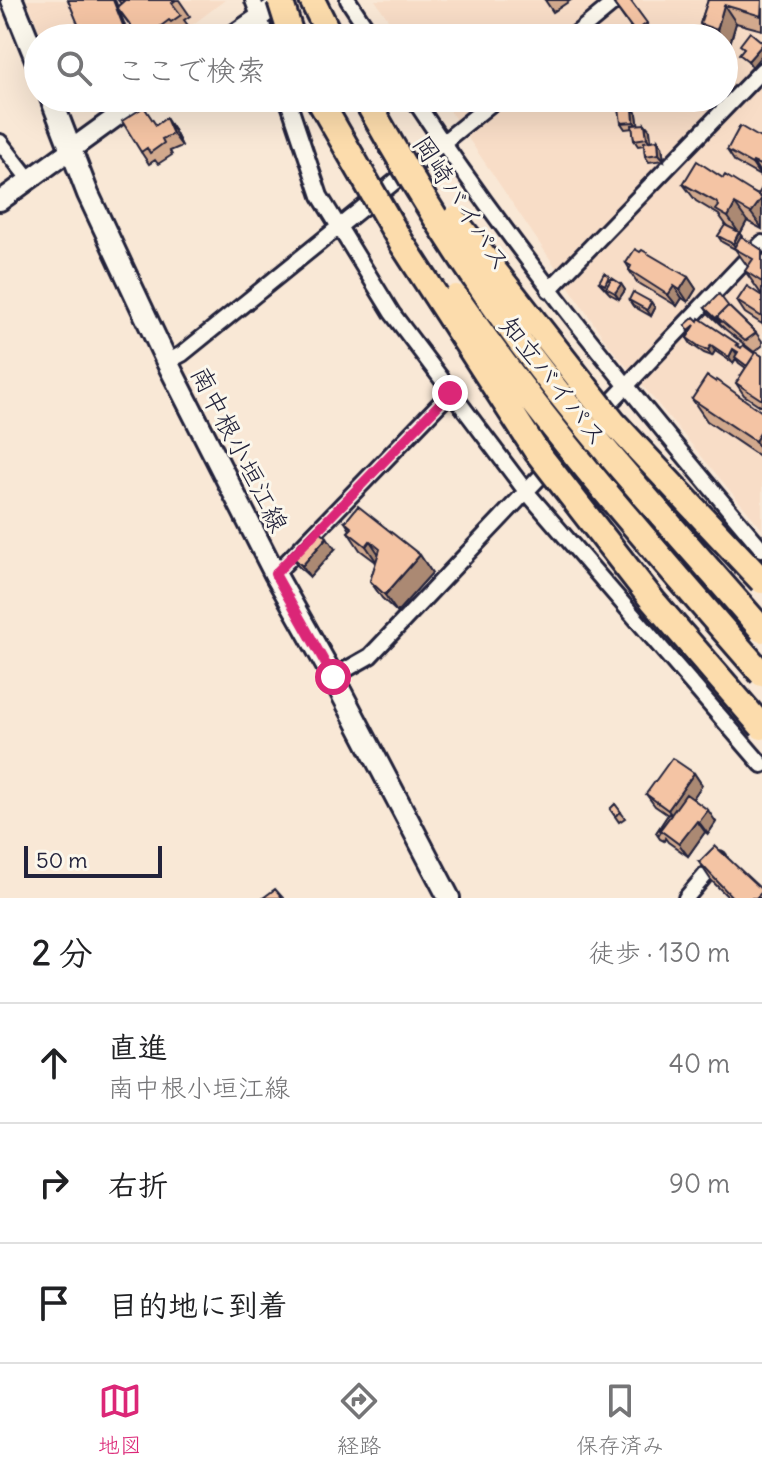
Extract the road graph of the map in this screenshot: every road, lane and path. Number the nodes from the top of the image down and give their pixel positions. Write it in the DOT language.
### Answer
graph roads {
  1 [pos="12,0"];
  2 [pos="283,0"];
  3 [pos="312,0"];
  4 [pos="348,0"];
  5 [pos="617,0"];
  6 [pos="256,8"];
  7 [pos="242,24"];
  8 [pos="289,24"];
  9 [pos="296,24"];
  10 [pos="324,24"];
  11 [pos="364,24"];
  12 [pos="588,24"];
  13 [pos="24,30"];
  14 [pos="762,70"];
  15 [pos="738,95"];
  16 [pos="57,112"];
  17 [pos="122,112"];
  18 [pos="292,112"];
  19 [pos="326,112"];
  20 [pos="343,112"];
  21 [pos="373,112"];
  22 [pos="382,112"];
  23 [pos="422,112"];
  24 [pos="481,112"];
  25 [pos="721,112"];
  26 [pos="0,142"];
  27 [pos="443,144"];
  28 [pos="71,148"];
  29 [pos="29,179"];
  30 [pos="0,201"];
  31 [pos="338,228"];
  32 [pos="762,243"];
  33 [pos="549,290"];
  34 [pos="167,362"];
  35 [pos="626,388"];
  36 [pos="450,393"];
  37 [pos="525,490"];
  38 [pos="762,549"];
  39 [pos="275,574"];
  40 [pos="762,581"];
  41 [pos="762,630"];
  42 [pos="762,674"];
  43 [pos="333,677"];
  44 [pos="762,727"];
  45 [pos="762,765"];
  46 [pos="723,855"];
  47 [pos="449,898"];
  48 [pos="686,898"];
  1 -- 13 [label="main road"];
  2 -- 6 [label="street"];
  2 -- 8 [label="highway, bridge"];
  2 -- 9 [label="highway"];
  3 -- 10 [label="highway"];
  4 -- 11 [label="street"];
  5 -- 12 [label="street"];
  6 -- 7 [label="street"];
  14 -- 15 [label="street"];
  16 -- 28 [label="main road, 南中根小垣江線"];
  17 -- 28 [label="street"];
  18 -- 31 [label="street"];
  19 -- 44 [label="highway, bridge"];
  20 -- 42 [label="highway, 知立バイパス, bridge"];
  21 -- 41 [label="highway, 岡崎バイパス, bridge"];
  22 -- 40 [label="highway, bridge"];
  23 -- 27 [label="street"];
  24 -- 27 [label="street"];
  25 -- 33 [label="street"];
  26 -- 29 [label="street"];
  27 -- 31 [label="street"];
  27 -- 33 [label="street"];
  28 -- 29 [label="street"];
  28 -- 34 [label="main road, 南中根小垣江線"];
  29 -- 30 [label="street"];
  31 -- 34 [label="street"];
  31 -- 36 [label="street"];
  32 -- 35 [label="street"];
  33 -- 35 [label="street"];
  34 -- 39 [label="main road, 南中根小垣江線"];
  35 -- 37 [label="street"];
  35 -- 38 [label="street"];
  36 -- 37 [label="street"];
  36 -- 39 [label="street"];
  37 -- 43 [label="street"];
  37 -- 45 [label="street"];
  39 -- 43 [label="main road, 南中根小垣江線"];
  43 -- 47 [label="main road, 南中根小垣江線"];
  46 -- 48 [label="street"];
}
